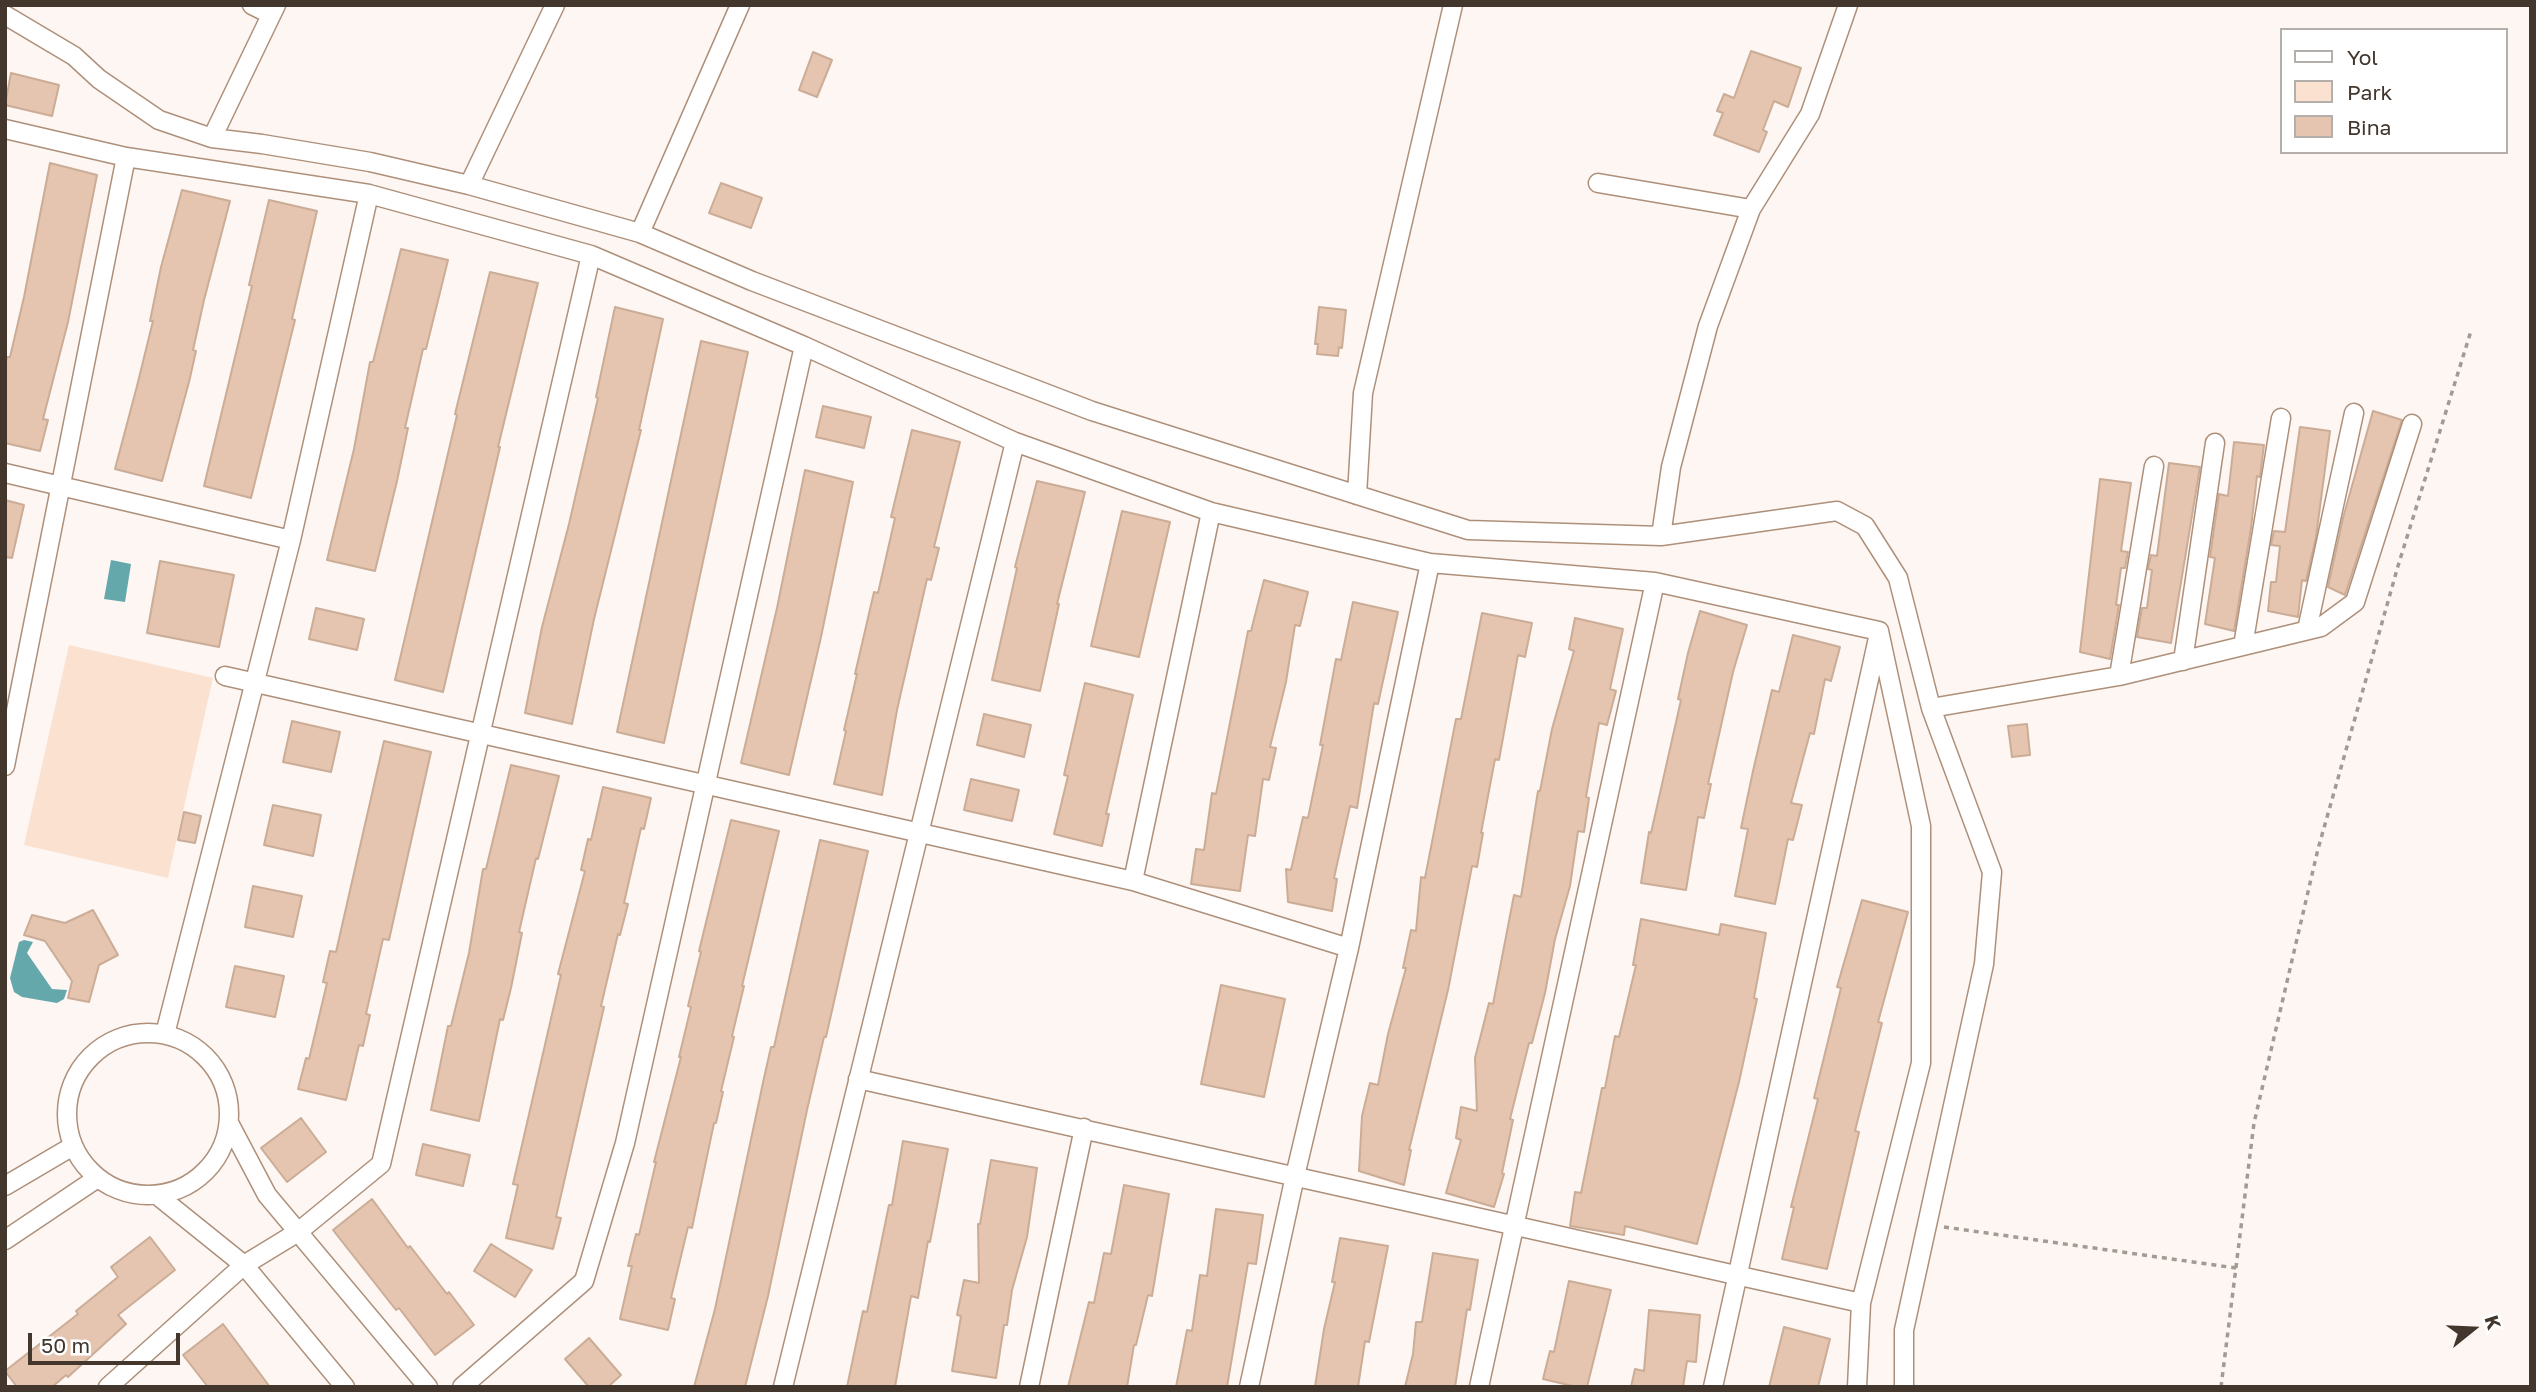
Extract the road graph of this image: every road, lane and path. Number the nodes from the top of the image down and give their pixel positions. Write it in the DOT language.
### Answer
graph roads {
  1 [pos="252,5"];
  2 [pos="555,5"];
  3 [pos="740,5"];
  4 [pos="1453,5"];
  5 [pos="1848,5"];
  6 [pos="273,10"];
  7 [pos="5,15"];
  8 [pos="5,129"];
  9 [pos="212,138"];
  10 [pos="126,157"];
  11 [pos="1598,183"];
  12 [pos="469,185"];
  13 [pos="369,194"];
  14 [pos="1751,209"];
  15 [pos="640,233"];
  16 [pos="591,256"];
  17 [pos="2471,331"];
  18 [pos="804,346"];
  19 [pos="2354,413"];
  20 [pos="2281,418"];
  21 [pos="2412,424"];
  22 [pos="1015,442"];
  23 [pos="2215,443"];
  24 [pos="2154,466"];
  25 [pos="5,473"];
  26 [pos="61,486"];
  27 [pos="1357,495"];
  28 [pos="1211,512"];
  29 [pos="1661,536"];
  30 [pos="291,540"];
  31 [pos="1430,563"];
  32 [pos="1655,582"];
  33 [pos="2307,630"];
  34 [pos="1879,631"];
  35 [pos="2243,646"];
  36 [pos="2183,661"];
  37 [pos="225,676"];
  38 [pos="2119,676"];
  39 [pos="256,683"];
  40 [pos="1931,708"];
  41 [pos="481,733"];
  42 [pos="5,766"];
  43 [pos="706,785"];
  44 [pos="919,833"];
  45 [pos="1133,881"];
  46 [pos="1349,948"];
  47 [pos="164,1034"];
  48 [pos="859,1079"];
  49 [pos="229,1123"];
  50 [pos="1084,1128"];
  51 [pos="73,1146"];
  52 [pos="1295,1177"];
  53 [pos="96,1179"];
  54 [pos="5,1186"];
  55 [pos="157,1195"];
  56 [pos="1926,1225"];
  57 [pos="1515,1226"];
  58 [pos="298,1232"];
  59 [pos="5,1240"];
  60 [pos="244,1265"];
  61 [pos="2236,1268"];
  62 [pos="1737,1275"];
  63 [pos="1861,1303"];
  64 [pos="108,1387"];
  65 [pos="345,1387"];
  66 [pos="428,1387"];
  67 [pos="463,1387"];
  68 [pos="783,1387"];
  69 [pos="1029,1387"];
  70 [pos="1249,1387"];
  71 [pos="1479,1387"];
  72 [pos="1713,1387"];
  73 [pos="1857,1387"];
  74 [pos="1904,1387"];
  75 [pos="2221,1387"];
  1 -- 6 [label="street"];
  2 -- 12 [label="street"];
  3 -- 15 [label="street"];
  4 -- 27 [label="street"];
  5 -- 14 [label="street"];
  6 -- 9 [label="street"];
  7 -- 9 [label="street"];
  8 -- 10 [label="street"];
  9 -- 12 [label="street"];
  10 -- 13 [label="street"];
  10 -- 26 [label="street"];
  11 -- 14 [label="street"];
  12 -- 15 [label="street"];
  13 -- 16 [label="street"];
  13 -- 30 [label="street"];
  14 -- 29 [label="street"];
  15 -- 27 [label="street"];
  16 -- 18 [label="street"];
  16 -- 41 [label="street"];
  17 -- 61 [label="path"];
  18 -- 22 [label="street"];
  18 -- 43 [label="street"];
  19 -- 33 [label="street"];
  20 -- 35 [label="street"];
  21 -- 33 [label="street"];
  22 -- 28 [label="street"];
  22 -- 44 [label="street"];
  23 -- 36 [label="street"];
  24 -- 38 [label="street"];
  25 -- 26 [label="street"];
  26 -- 30 [label="street"];
  26 -- 42 [label="street"];
  27 -- 29 [label="street"];
  28 -- 31 [label="street"];
  28 -- 45 [label="street"];
  29 -- 40 [label="street"];
  30 -- 39 [label="street"];
  31 -- 32 [label="street"];
  31 -- 46 [label="street"];
  32 -- 34 [label="street"];
  32 -- 57 [label="street"];
  33 -- 35 [label="street"];
  34 -- 62 [label="street"];
  34 -- 63 [label="street"];
  35 -- 36 [label="street"];
  36 -- 38 [label="street"];
  37 -- 39 [label="street"];
  38 -- 40 [label="street"];
  39 -- 41 [label="street"];
  39 -- 47 [label="street"];
  40 -- 56 [label="street"];
  41 -- 43 [label="street"];
  41 -- 58 [label="street"];
  43 -- 44 [label="street"];
  43 -- 67 [label="street"];
  44 -- 45 [label="street"];
  44 -- 48 [label="street"];
  45 -- 46 [label="street"];
  46 -- 52 [label="street"];
  47 -- 49 [label="street"];
  47 -- 51 [label="street"];
  48 -- 50 [label="street"];
  48 -- 68 [label="street"];
  49 -- 55 [label="street"];
  49 -- 58 [label="street"];
  50 -- 52 [label="street"];
  50 -- 69 [label="street"];
  51 -- 53 [label="street"];
  51 -- 54 [label="street"];
  52 -- 57 [label="street"];
  52 -- 70 [label="street"];
  53 -- 55 [label="street"];
  53 -- 59 [label="street"];
  55 -- 60 [label="street"];
  56 -- 61 [label="path"];
  56 -- 74 [label="street"];
  57 -- 62 [label="street"];
  57 -- 71 [label="street"];
  58 -- 60 [label="street"];
  58 -- 66 [label="street"];
  60 -- 64 [label="street"];
  60 -- 65 [label="street"];
  61 -- 75 [label="path"];
  62 -- 63 [label="street"];
  62 -- 72 [label="street"];
  63 -- 73 [label="street"];
}
